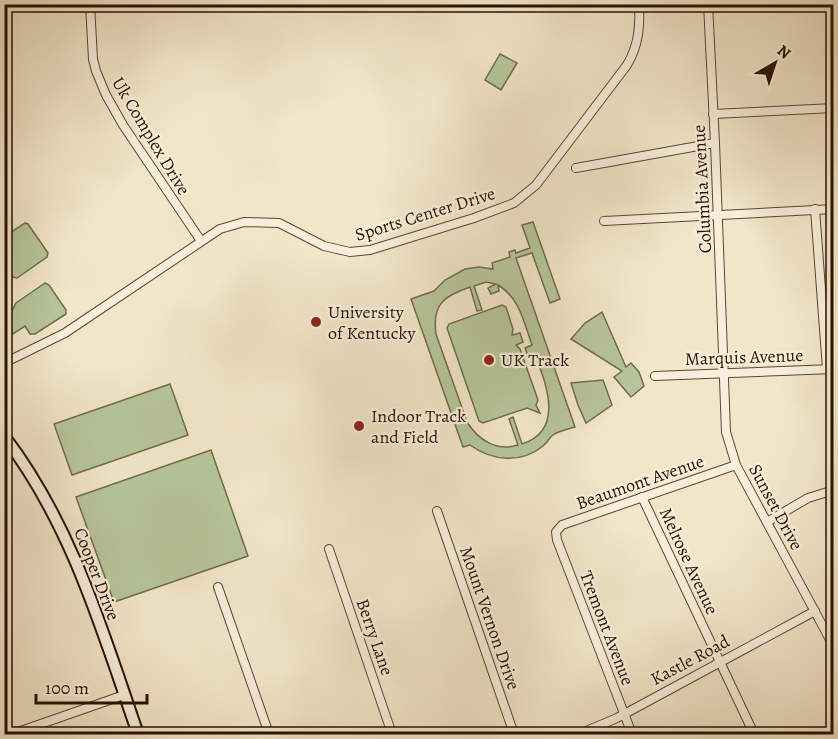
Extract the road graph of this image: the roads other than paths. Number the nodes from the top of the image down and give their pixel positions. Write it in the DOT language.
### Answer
graph roads {
  1 [pos="90,4"];
  2 [pos="639,4"];
  3 [pos="708,4"];
  4 [pos="834,108"];
  5 [pos="713,114"];
  6 [pos="715,143"];
  7 [pos="576,168"];
  8 [pos="834,208"];
  9 [pos="815,209"];
  10 [pos="718,215"];
  11 [pos="604,221"];
  12 [pos="201,241"];
  13 [pos="4,363"];
  14 [pos="830,369"];
  15 [pos="725,373"];
  16 [pos="655,376"];
  17 [pos="4,436"];
  18 [pos="736,465"];
  19 [pos="834,490"];
  20 [pos="642,497"];
  21 [pos="437,511"];
  22 [pos="767,522"];
  23 [pos="556,532"];
  24 [pos="329,549"];
  25 [pos="218,587"];
  26 [pos="815,611"];
  27 [pos="834,647"];
  28 [pos="720,661"];
  29 [pos="124,695"];
  30 [pos="623,713"];
  31 [pos="12,735"];
  32 [pos="138,735"];
  33 [pos="269,735"];
  34 [pos="392,735"];
  35 [pos="514,735"];
  36 [pos="579,735"];
  37 [pos="632,735"];
  38 [pos="754,735"];
  1 -- 12 [label="street, Uk Complex Drive"];
  2 -- 12 [label="street, Sports Center Drive"];
  3 -- 5 [label="street, Columbia Avenue"];
  4 -- 5 [label="street"];
  5 -- 6 [label="street, Columbia Avenue"];
  6 -- 7 [label="street"];
  6 -- 10 [label="street, Columbia Avenue"];
  8 -- 9 [label="street"];
  9 -- 10 [label="street"];
  9 -- 14 [label="street"];
  10 -- 11 [label="street"];
  10 -- 15 [label="street, Columbia Avenue"];
  12 -- 13 [label="street, Sports Center Drive"];
  14 -- 15 [label="street, Marquis Avenue"];
  15 -- 16 [label="street, Marquis Avenue"];
  15 -- 18 [label="street, Sunset Drive"];
  17 -- 29 [label="main road, Cooper Drive"];
  18 -- 20 [label="street, Beaumont Avenue"];
  18 -- 22 [label="street, Sunset Drive"];
  19 -- 22 [label="street"];
  20 -- 23 [label="street, Beaumont Avenue"];
  20 -- 28 [label="street, Melrose Avenue"];
  21 -- 35 [label="street, Mount Vernon Drive"];
  22 -- 26 [label="street, Sunset Drive"];
  23 -- 30 [label="street, Tremont Avenue"];
  24 -- 34 [label="street, Berry Lane"];
  25 -- 33 [label="street"];
  26 -- 27 [label="street, Sunset Drive"];
  26 -- 28 [label="street, Kastle Road"];
  28 -- 30 [label="street, Kastle Road"];
  28 -- 38 [label="street, Melrose Avenue"];
  29 -- 31 [label="street"];
  29 -- 32 [label="main road, Cooper Drive"];
  30 -- 36 [label="street, Kastle Road"];
  30 -- 37 [label="street, Tremont Avenue"];
}
